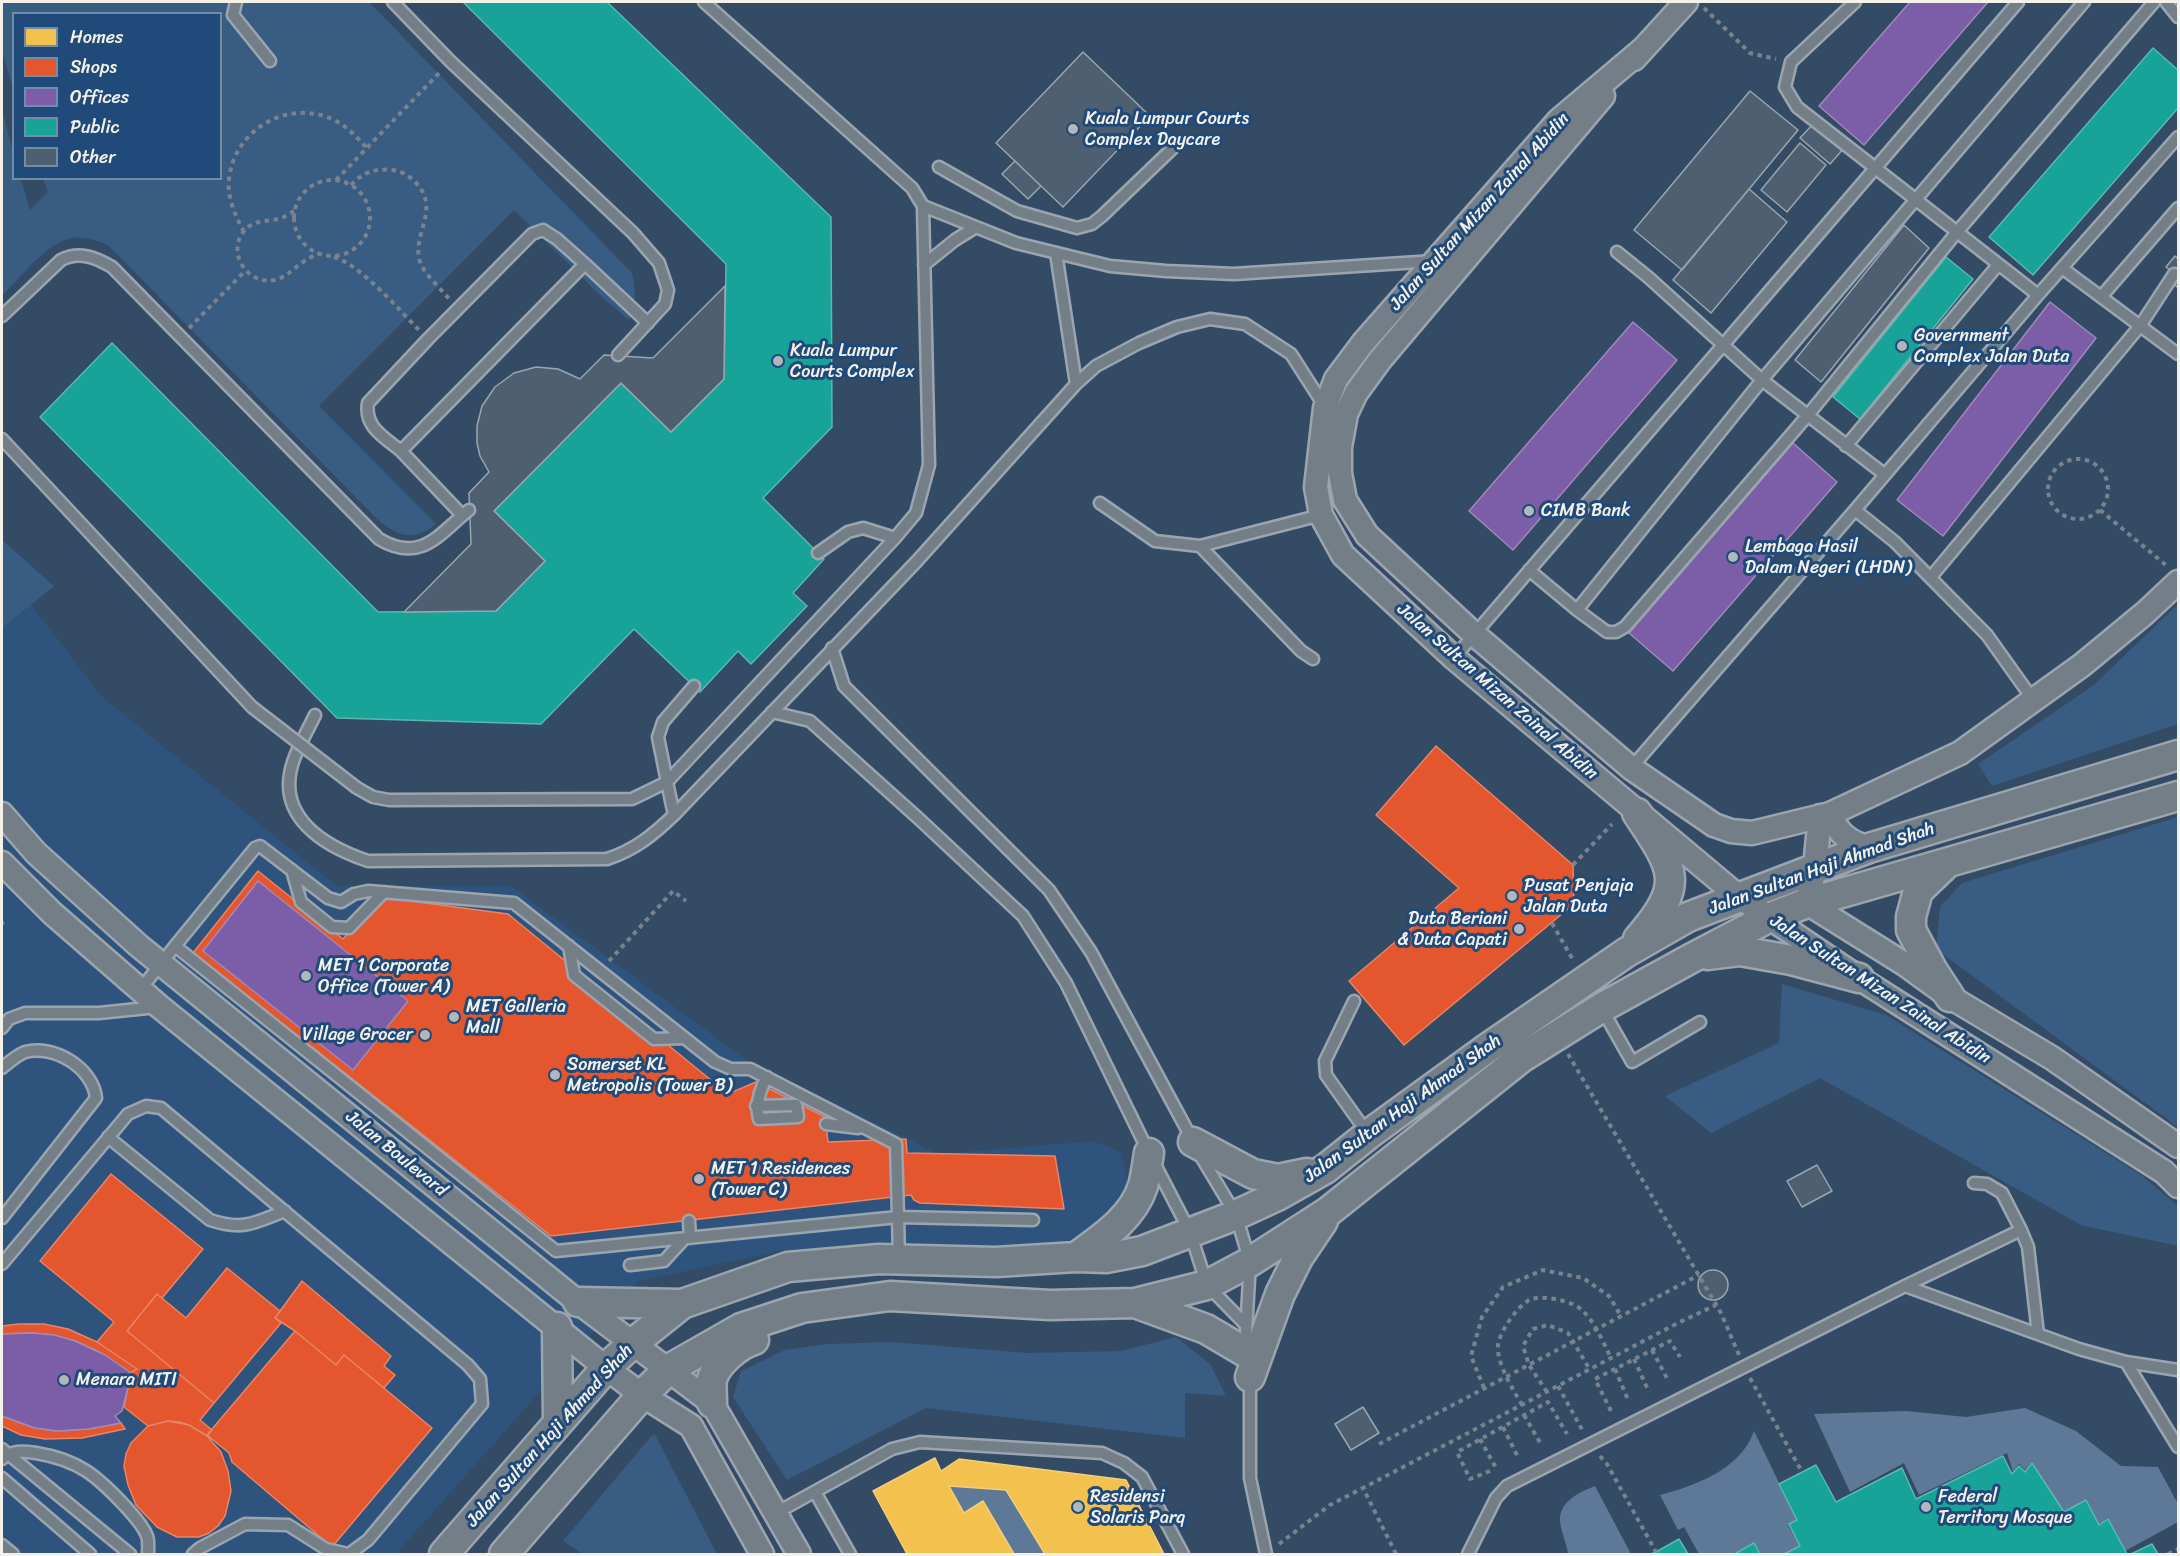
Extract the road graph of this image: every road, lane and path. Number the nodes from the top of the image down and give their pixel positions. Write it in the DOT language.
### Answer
graph roads {
  1 [pos="236,2"];
  2 [pos="393,2"];
  3 [pos="704,2"];
  4 [pos="1686,2"];
  5 [pos="1697,2"];
  6 [pos="1855,2"];
  7 [pos="2018,2"];
  8 [pos="2084,2"];
  9 [pos="2154,2"];
  10 [pos="2166,2"];
  11 [pos="2178,16"];
  12 [pos="1643,49"];
  13 [pos="450,61"];
  14 [pos="270,62"];
  15 [pos="1791,62"];
  16 [pos="2178,137"];
  17 [pos="367,148"];
  18 [pos="1173,148"];
  19 [pos="939,167"];
  20 [pos="1874,167"];
  21 [pos="335,181"];
  22 [pos="351,185"];
  23 [pos="1916,200"];
  24 [pos="923,206"];
  25 [pos="294,210"];
  26 [pos="2177,212"];
  27 [pos="976,226"];
  28 [pos="1957,231"];
  29 [pos="244,232"];
  30 [pos="1617,252"];
  31 [pos="1056,253"];
  32 [pos="319,254"];
  33 [pos="327,256"];
  34 [pos="1437,260"];
  35 [pos="585,264"];
  36 [pos="924,265"];
  37 [pos="1998,265"];
  38 [pos="2062,268"];
  39 [pos="245,270"];
  40 [pos="2174,274"];
  41 [pos="2038,295"];
  42 [pos="2101,297"];
  43 [pos="458,308"];
  44 [pos="2,316"];
  45 [pos="648,323"];
  46 [pos="2140,326"];
  47 [pos="180,337"];
  48 [pos="428,339"];
  49 [pos="1722,345"];
  50 [pos="2178,354"];
  51 [pos="618,355"];
  52 [pos="1762,380"];
  53 [pos="1076,384"];
  54 [pos="1325,408"];
  55 [pos="1808,415"];
  56 [pos="2,439"];
  57 [pos="1846,446"];
  58 [pos="401,451"];
  59 [pos="1884,474"];
  60 [pos="1100,503"];
  61 [pos="1855,510"];
  62 [pos="2100,510"];
  63 [pos="1322,515"];
  64 [pos="895,538"];
  65 [pos="1200,546"];
  66 [pos="818,553"];
  67 [pos="2158,557"];
  68 [pos="1529,570"];
  69 [pos="1931,577"];
  70 [pos="2178,582"];
  71 [pos="1577,610"];
  72 [pos="1475,635"];
  73 [pos="832,648"];
  74 [pos="1454,658"];
  75 [pos="1313,659"];
  76 [pos="694,686"];
  77 [pos="2034,700"];
  78 [pos="772,712"];
  79 [pos="315,715"];
  80 [pos="2178,755"];
  81 [pos="1631,768"];
  82 [pos="667,782"];
  83 [pos="2178,796"];
  84 [pos="2,814"];
  85 [pos="674,815"];
  86 [pos="1826,815"];
  87 [pos="1625,818"];
  88 [pos="1869,848"];
  89 [pos="2,863"];
  90 [pos="1946,864"];
  91 [pos="1573,865"];
  92 [pos="1815,868"];
  93 [pos="292,870"];
  94 [pos="387,892"];
  95 [pos="1739,897"];
  96 [pos="686,901"];
  97 [pos="412,902"];
  98 [pos="1807,903"];
  99 [pos="1768,918"];
  100 [pos="1552,923"];
  101 [pos="175,946"];
  102 [pos="569,946"];
  103 [pos="1627,952"];
  104 [pos="1690,959"];
  105 [pos="161,964"];
  106 [pos="1576,966"];
  107 [pos="600,970"];
  108 [pos="1858,978"];
  109 [pos="140,990"];
  110 [pos="1950,997"];
  111 [pos="1354,1001"];
  112 [pos="160,1007"];
  113 [pos="1601,1008"];
  114 [pos="1701,1022"];
  115 [pos="2,1028"];
  116 [pos="685,1038"];
  117 [pos="1568,1054"];
  118 [pos="2,1068"];
  119 [pos="766,1077"];
  120 [pos="756,1106"];
  121 [pos="826,1124"];
  122 [pos="867,1129"];
  123 [pos="1368,1134"];
  124 [pos="108,1137"];
  125 [pos="1193,1142"];
  126 [pos="2178,1146"];
  127 [pos="1149,1153"];
  128 [pos="1325,1169"];
  129 [pos="1974,1183"];
  130 [pos="2178,1186"];
  131 [pos="285,1211"];
  132 [pos="1329,1211"];
  133 [pos="1236,1215"];
  134 [pos="898,1217"];
  135 [pos="2,1218"];
  136 [pos="1033,1220"];
  137 [pos="689,1221"];
  138 [pos="2021,1230"];
  139 [pos="1190,1232"];
  140 [pos="687,1238"];
  141 [pos="1076,1257"];
  142 [pos="899,1260"];
  143 [pos="1250,1262"];
  144 [pos="2,1264"];
  145 [pos="630,1264"];
  146 [pos="1699,1275"];
  147 [pos="1207,1285"];
  148 [pos="1905,1286"];
  149 [pos="955,1300"];
  150 [pos="578,1302"];
  151 [pos="1135,1303"];
  152 [pos="682,1305"];
  153 [pos="1716,1305"];
  154 [pos="1621,1317"];
  155 [pos="557,1327"];
  156 [pos="1596,1329"];
  157 [pos="2038,1334"];
  158 [pos="1572,1341"];
  159 [pos="632,1344"];
  160 [pos="1652,1350"];
  161 [pos="1247,1351"];
  162 [pos="1680,1357"];
  163 [pos="1611,1358"];
  164 [pos="1634,1359"];
  165 [pos="2126,1362"];
  166 [pos="1529,1365"];
  167 [pos="1744,1367"];
  168 [pos="606,1368"];
  169 [pos="669,1369"];
  170 [pos="1615,1369"];
  171 [pos="1590,1370"];
  172 [pos="2178,1370"];
  173 [pos="1505,1377"];
  174 [pos="1669,1382"];
  175 [pos="1558,1386"];
  176 [pos="1484,1388"];
  177 [pos="1547,1392"];
  178 [pos="1649,1392"];
  179 [pos="642,1395"];
  180 [pos="1629,1402"];
  181 [pos="712,1403"];
  182 [pos="1522,1405"];
  183 [pos="1611,1411"];
  184 [pos="1524,1415"];
  185 [pos="558,1424"];
  186 [pos="2173,1426"];
  187 [pos="1503,1427"];
  188 [pos="1567,1434"];
  189 [pos="1480,1439"];
  190 [pos="1379,1444"];
  191 [pos="1590,1445"];
  192 [pos="1542,1446"];
  193 [pos="2178,1447"];
  194 [pos="3,1454"];
  195 [pos="1518,1457"];
  196 [pos="1496,1468"];
  197 [pos="1490,1471"];
  198 [pos="1802,1472"];
  199 [pos="2,1478"];
  200 [pos="1363,1488"];
  201 [pos="815,1492"];
  202 [pos="776,1513"];
  203 [pos="2,1545"];
  204 [pos="2178,1549"];
  205 [pos="1270,1551"];
  206 [pos="1656,1552"];
  207 [pos="13,1554"];
  208 [pos="90,1554"];
  209 [pos="130,1554"];
  210 [pos="148,1554"];
  211 [pos="193,1554"];
  212 [pos="349,1554"];
  213 [pos="444,1554"];
  214 [pos="504,1554"];
  215 [pos="762,1554"];
  216 [pos="799,1554"];
  217 [pos="850,1554"];
  218 [pos="1182,1554"];
  219 [pos="1396,1554"];
  220 [pos="1468,1554"];
  221 [pos="2168,1554"];
  1 -- 14 [label="lane"];
  2 -- 13 [label="lane"];
  3 -- 24 [label="lane"];
  4 -- 12 [label="street, Jalan Sultan Mizan Zainal Abidin"];
  5 -- 15 [label="path"];
  6 -- 15 [label="lane"];
  7 -- 20 [label="lane"];
  8 -- 23 [label="lane"];
  9 -- 28 [label="lane"];
  10 -- 11 [label="lane"];
  12 -- 34 [label="street, Jalan Sultan Mizan Zainal Abidin"];
  12 -- 72 [label="street, Jalan Sultan Mizan Zainal Abidin"];
  13 -- 17 [label="path"];
  13 -- 45 [label="lane"];
  15 -- 20 [label="lane"];
  16 -- 38 [label="lane"];
  17 -- 21 [label="path"];
  17 -- 29 [label="path"];
  18 -- 19 [label="lane"];
  20 -- 23 [label="lane"];
  20 -- 49 [label="lane"];
  21 -- 22 [label="path"];
  21 -- 25 [label="path"];
  22 -- 33 [label="path"];
  22 -- 43 [label="path"];
  23 -- 28 [label="lane"];
  23 -- 52 [label="lane"];
  24 -- 27 [label="lane"];
  24 -- 36 [label="lane"];
  25 -- 29 [label="path"];
  25 -- 32 [label="path"];
  26 -- 42 [label="lane"];
  27 -- 31 [label="lane"];
  27 -- 36 [label="lane"];
  28 -- 37 [label="lane"];
  28 -- 55 [label="lane"];
  29 -- 39 [label="path"];
  30 -- 49 [label="lane"];
  31 -- 34 [label="lane"];
  31 -- 53 [label="lane"];
  32 -- 33 [label="path"];
  32 -- 39 [label="path"];
  33 -- 48 [label="path"];
  34 -- 54 [label="street, Jalan Sultan Mizan Zainal Abidin"];
  35 -- 43 [label="lane"];
  35 -- 45 [label="lane"];
  35 -- 58 [label="lane"];
  36 -- 64 [label="lane"];
  37 -- 41 [label="lane"];
  37 -- 57 [label="lane"];
  38 -- 41 [label="lane"];
  38 -- 42 [label="lane"];
  39 -- 47 [label="path"];
  40 -- 46 [label="lane"];
  41 -- 59 [label="lane"];
  42 -- 46 [label="lane"];
  43 -- 48 [label="lane"];
  44 -- 47 [label="lane"];
  45 -- 51 [label="lane"];
  46 -- 50 [label="lane"];
  46 -- 69 [label="lane"];
  47 -- 58 [label="lane"];
  48 -- 58 [label="lane"];
  49 -- 52 [label="lane"];
  49 -- 68 [label="lane"];
  52 -- 55 [label="lane"];
  52 -- 71 [label="lane"];
  53 -- 54 [label="lane"];
  53 -- 73 [label="lane"];
  54 -- 63 [label="street, Jalan Sultan Mizan Zainal Abidin"];
  55 -- 57 [label="lane"];
  55 -- 71 [label="lane"];
  56 -- 82 [label="lane, bridge"];
  57 -- 59 [label="lane"];
  59 -- 61 [label="lane"];
  60 -- 65 [label="lane"];
  61 -- 69 [label="lane"];
  61 -- 81 [label="lane"];
  62 -- 62 [label="path"];
  62 -- 67 [label="path"];
  63 -- 65 [label="lane"];
  63 -- 74 [label="street, Jalan Sultan Mizan Zainal Abidin"];
  64 -- 66 [label="lane"];
  64 -- 82 [label="lane"];
  65 -- 75 [label="lane"];
  68 -- 71 [label="lane"];
  68 -- 72 [label="lane"];
  69 -- 77 [label="lane"];
  70 -- 77 [label="street, Jalan Sultan Mizan Zainal Abidin"];
  72 -- 74 [label="lane"];
  72 -- 81 [label="street, Jalan Sultan Mizan Zainal Abidin"];
  73 -- 78 [label="lane"];
  73 -- 125 [label="lane"];
  74 -- 87 [label="street, Jalan Sultan Mizan Zainal Abidin"];
  76 -- 82 [label="lane"];
  77 -- 86 [label="street, Jalan Sultan Mizan Zainal Abidin"];
  78 -- 85 [label="lane"];
  78 -- 127 [label="lane"];
  79 -- 85 [label="lane"];
  80 -- 88 [label="street, Jalan Sultan Haji Ahmad Shah"];
  81 -- 86 [label="street, Jalan Sultan Mizan Zainal Abidin"];
  82 -- 85 [label="lane"];
  83 -- 90 [label="street, Jalan Sultan Haji Ahmad Shah"];
  84 -- 105 [label="street, Jalan Boulevard"];
  86 -- 88 [label="street"];
  86 -- 92 [label="street, Jalan Sultan Mizan Zainal Abidin"];
  87 -- 91 [label="path"];
  87 -- 95 [label="street, Jalan Sultan Mizan Zainal Abidin"];
  87 -- 103 [label="street"];
  88 -- 92 [label="street, Jalan Sultan Haji Ahmad Shah"];
  89 -- 109 [label="street, Jalan Boulevard"];
  90 -- 98 [label="street, Jalan Sultan Haji Ahmad Shah"];
  90 -- 110 [label="street"];
  92 -- 95 [label="street, Jalan Sultan Haji Ahmad Shah"];
  92 -- 98 [label="street, Jalan Sultan Mizan Zainal Abidin"];
  93 -- 94 [label="lane"];
  93 -- 94 [label="lane"];
  93 -- 101 [label="lane"];
  94 -- 97 [label="lane"];
  94 -- 102 [label="lane"];
  95 -- 99 [label="street, Jalan Sultan Mizan Zainal Abidin"];
  95 -- 103 [label="street, Jalan Sultan Haji Ahmad Shah"];
  96 -- 107 [label="path"];
  98 -- 99 [label="street, Jalan Sultan Haji Ahmad Shah"];
  98 -- 110 [label="street, Jalan Sultan Mizan Zainal Abidin"];
  99 -- 104 [label="street, Jalan Sultan Haji Ahmad Shah"];
  99 -- 108 [label="street, Jalan Sultan Mizan Zainal Abidin"];
  100 -- 106 [label="path"];
  101 -- 105 [label="lane"];
  101 -- 140 [label="lane"];
  102 -- 107 [label="lane"];
  102 -- 116 [label="lane"];
  103 -- 123 [label="street, Jalan Sultan Haji Ahmad Shah"];
  104 -- 108 [label="street"];
  104 -- 113 [label="street, Jalan Sultan Haji Ahmad Shah"];
  105 -- 109 [label="lane"];
  105 -- 150 [label="street, Jalan Boulevard"];
  107 -- 116 [label="lane"];
  108 -- 130 [label="street, Jalan Sultan Mizan Zainal Abidin"];
  109 -- 112 [label="street, Jalan Boulevard"];
  110 -- 126 [label="street, Jalan Sultan Mizan Zainal Abidin"];
  111 -- 123 [label="lane"];
  112 -- 115 [label="lane"];
  112 -- 155 [label="street, Jalan Boulevard"];
  113 -- 114 [label="lane"];
  113 -- 132 [label="street, Jalan Sultan Haji Ahmad Shah"];
  116 -- 119 [label="lane"];
  117 -- 146 [label="path"];
  118 -- 135 [label="lane"];
  119 -- 120 [label="lane"];
  119 -- 122 [label="lane"];
  121 -- 122 [label="lane"];
  122 -- 134 [label="lane"];
  123 -- 128 [label="street, Jalan Sultan Haji Ahmad Shah"];
  124 -- 131 [label="lane"];
  124 -- 131 [label="lane"];
  124 -- 144 [label="lane"];
  125 -- 128 [label="street"];
  125 -- 133 [label="lane"];
  127 -- 139 [label="lane"];
  127 -- 141 [label="street"];
  128 -- 133 [label="street, Jalan Sultan Haji Ahmad Shah"];
  129 -- 138 [label="lane"];
  131 -- 212 [label="lane"];
  132 -- 143 [label="street, Jalan Sultan Haji Ahmad Shah"];
  132 -- 161 [label="street"];
  133 -- 139 [label="street, Jalan Sultan Haji Ahmad Shah"];
  133 -- 143 [label="lane"];
  134 -- 136 [label="lane"];
  134 -- 140 [label="lane"];
  134 -- 142 [label="lane"];
  137 -- 140 [label="lane"];
  138 -- 148 [label="lane"];
  138 -- 157 [label="lane"];
  139 -- 141 [label="street, Jalan Sultan Haji Ahmad Shah"];
  139 -- 147 [label="lane"];
  140 -- 145 [label="lane"];
  141 -- 142 [label="street, Jalan Sultan Haji Ahmad Shah"];
  142 -- 152 [label="street, Jalan Sultan Haji Ahmad Shah"];
  143 -- 147 [label="street, Jalan Sultan Haji Ahmad Shah"];
  143 -- 161 [label="lane"];
  146 -- 153 [label="path"];
  146 -- 154 [label="path"];
  147 -- 151 [label="street, Jalan Sultan Haji Ahmad Shah"];
  147 -- 161 [label="lane"];
  148 -- 157 [label="lane"];
  148 -- 167 [label="lane"];
  149 -- 151 [label="street, Jalan Sultan Haji Ahmad Shah"];
  149 -- 169 [label="street, Jalan Sultan Haji Ahmad Shah"];
  149 -- 181 [label="street"];
  150 -- 152 [label="street"];
  150 -- 159 [label="street, Jalan Boulevard"];
  151 -- 161 [label="street"];
  152 -- 159 [label="street, Jalan Sultan Haji Ahmad Shah"];
  153 -- 163 [label="path"];
  153 -- 167 [label="path"];
  154 -- 156 [label="path"];
  154 -- 176 [label="path"];
  155 -- 168 [label="street, Jalan Boulevard"];
  155 -- 185 [label="street"];
  156 -- 158 [label="path"];
  156 -- 163 [label="path"];
  156 -- 173 [label="path"];
  157 -- 165 [label="lane"];
  158 -- 166 [label="path"];
  158 -- 166 [label="path"];
  158 -- 171 [label="path"];
  159 -- 168 [label="street, Jalan Sultan Haji Ahmad Shah"];
  159 -- 169 [label="street, Jalan Boulevard"];
  160 -- 162 [label="path"];
  160 -- 164 [label="path"];
  160 -- 174 [label="path"];
  161 -- 205 [label="lane"];
  163 -- 171 [label="path"];
  164 -- 170 [label="path"];
  164 -- 178 [label="path"];
  165 -- 172 [label="lane"];
  165 -- 186 [label="lane"];
  166 -- 173 [label="path"];
  166 -- 177 [label="path"];
  167 -- 191 [label="lane"];
  167 -- 198 [label="path"];
  168 -- 179 [label="street, Jalan Boulevard"];
  168 -- 185 [label="street, Jalan Sultan Haji Ahmad Shah"];
  169 -- 179 [label="street, Jalan Sultan Haji Ahmad Shah"];
  169 -- 181 [label="street, Jalan Boulevard"];
  170 -- 180 [label="path"];
  170 -- 183 [label="path"];
  171 -- 175 [label="path"];
  173 -- 176 [label="path"];
  173 -- 182 [label="path"];
  175 -- 177 [label="path"];
  175 -- 191 [label="path"];
  176 -- 190 [label="path"];
  177 -- 182 [label="path"];
  179 -- 214 [label="street, Jalan Sultan Haji Ahmad Shah"];
  179 -- 215 [label="street, Jalan Boulevard"];
  181 -- 202 [label="street"];
  182 -- 200 [label="path"];
  184 -- 187 [label="path"];
  184 -- 188 [label="path"];
  184 -- 192 [label="path"];
  185 -- 213 [label="street, Jalan Sultan Haji Ahmad Shah"];
  186 -- 193 [label="lane"];
  187 -- 189 [label="path"];
  187 -- 195 [label="path"];
  189 -- 196 [label="path"];
  189 -- 197 [label="path"];
  191 -- 206 [label="path"];
  191 -- 220 [label="lane"];
  194 -- 209 [label="lane"];
  194 -- 210 [label="lane"];
  199 -- 208 [label="lane"];
  200 -- 205 [label="path"];
  200 -- 219 [label="path"];
  201 -- 202 [label="lane"];
  201 -- 217 [label="lane"];
  201 -- 218 [label="lane"];
  202 -- 216 [label="street"];
  203 -- 207 [label="lane"];
  204 -- 221 [label="path"];
  211 -- 212 [label="lane"];
}
